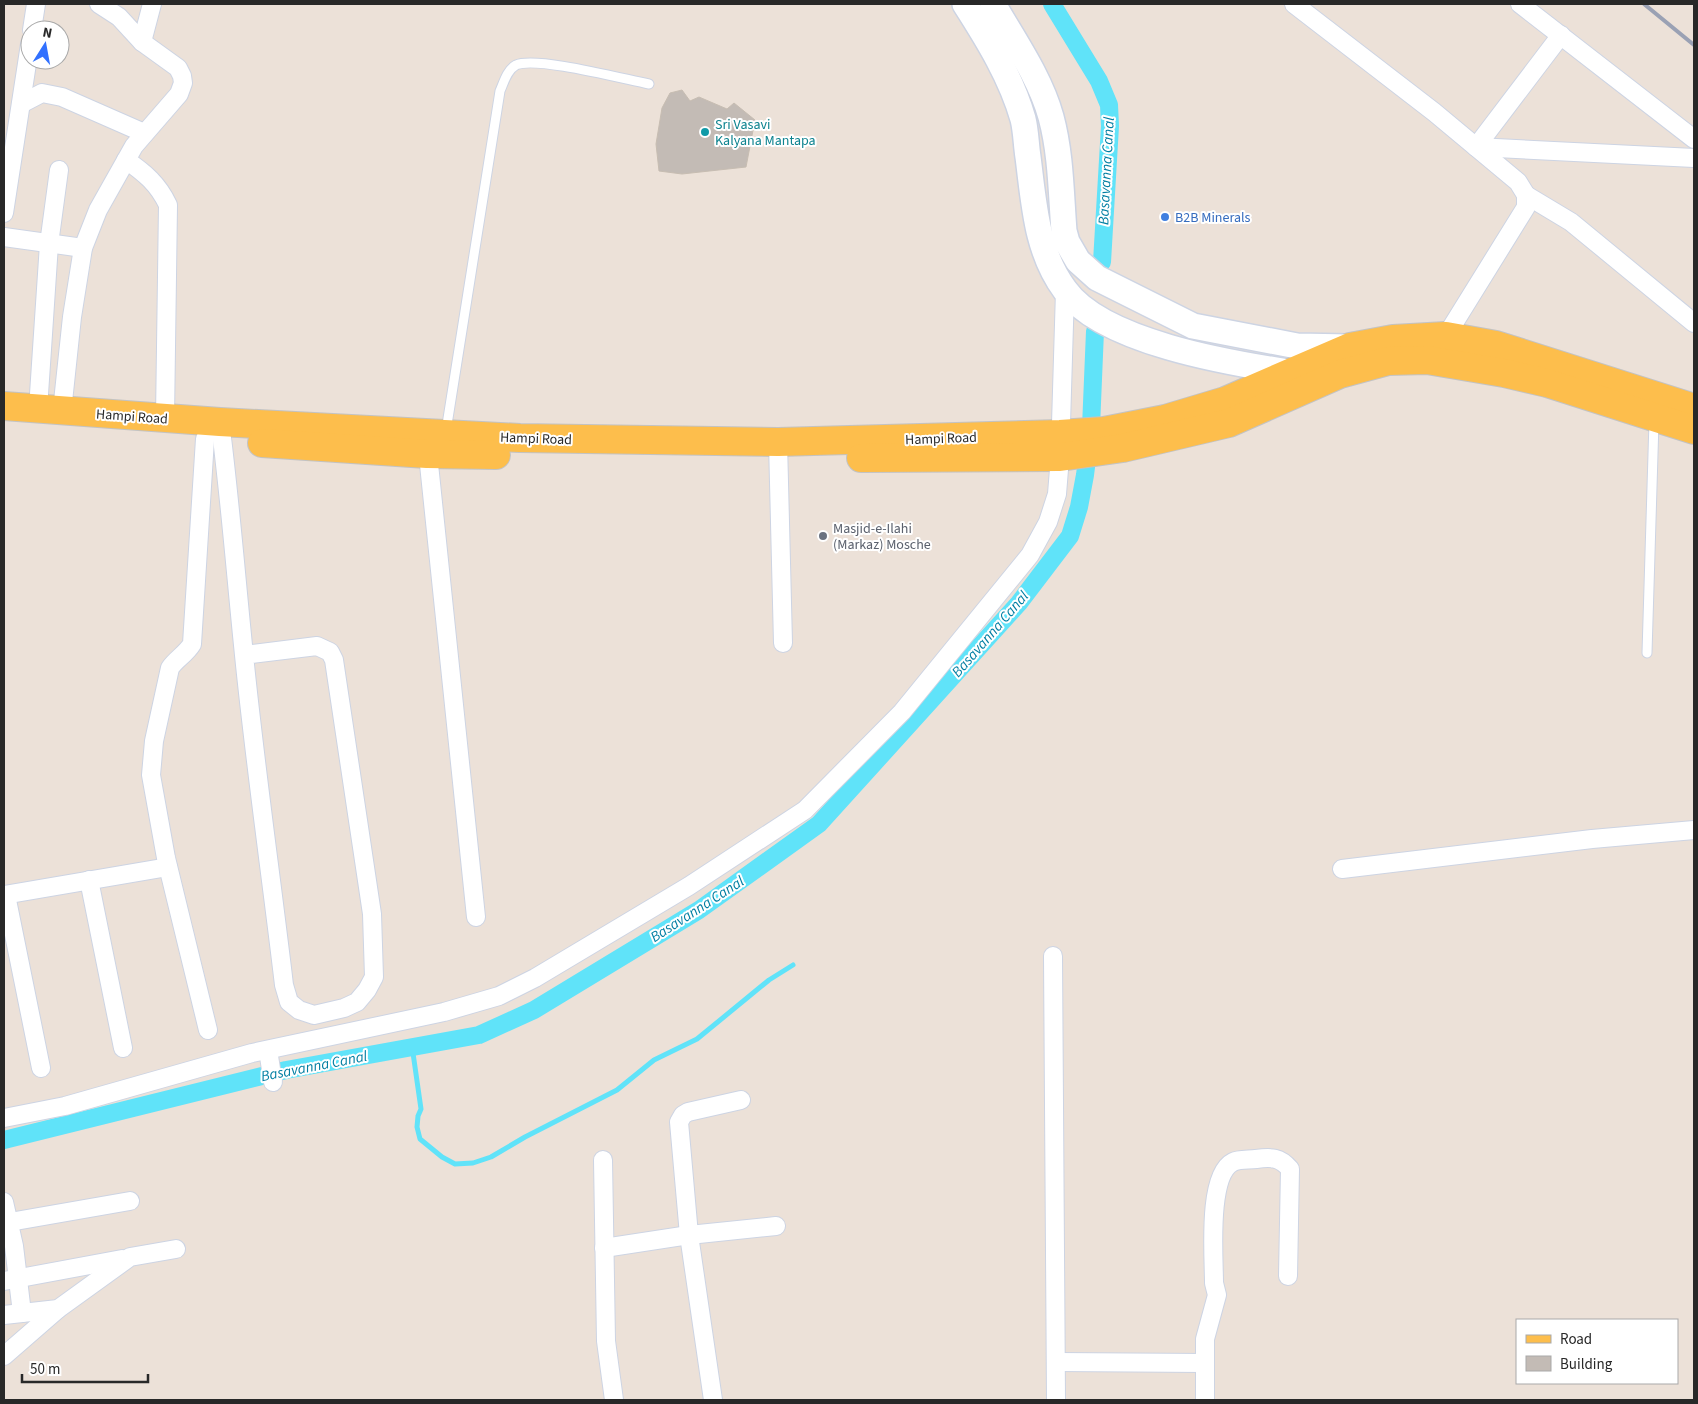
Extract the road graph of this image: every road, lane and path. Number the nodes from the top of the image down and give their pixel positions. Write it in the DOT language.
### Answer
graph roads {
  1 [pos="36,4"];
  2 [pos="99,4"];
  3 [pos="152,4"];
  4 [pos="965,4"];
  5 [pos="993,4"];
  6 [pos="1294,4"];
  7 [pos="1520,4"];
  8 [pos="34,20"];
  9 [pos="1561,35"];
  10 [pos="142,42"];
  11 [pos="26,70"];
  12 [pos="649,84"];
  13 [pos="21,104"];
  14 [pos="144,133"];
  15 [pos="1694,139"];
  16 [pos="1476,147"];
  17 [pos="1694,158"];
  18 [pos="126,160"];
  19 [pos="58,170"];
  20 [pos="1526,195"];
  21 [pos="4,213"];
  22 [pos="4,237"];
  23 [pos="49,244"];
  24 [pos="83,248"];
  25 [pos="1065,291"];
  26 [pos="1694,322"];
  27 [pos="1446,336"];
  28 [pos="1350,347"];
  29 [pos="1289,372"];
  30 [pos="4,406"];
  31 [pos="1694,408"];
  32 [pos="50,410"];
  33 [pos="1654,416"];
  34 [pos="164,418"];
  35 [pos="4,423"];
  36 [pos="1694,430"];
  37 [pos="216,434"];
  38 [pos="433,441"];
  39 [pos="1104,441"];
  40 [pos="1065,445"];
  41 [pos="778,450"];
  42 [pos="783,643"];
  43 [pos="1647,653"];
  44 [pos="244,654"];
  45 [pos="1694,830"];
  46 [pos="168,867"];
  47 [pos="1342,870"];
  48 [pos="89,880"];
  49 [pos="5,895"];
  50 [pos="476,917"];
  51 [pos="1053,956"];
  52 [pos="208,1030"];
  53 [pos="124,1048"];
  54 [pos="269,1055"];
  55 [pos="41,1068"];
  56 [pos="273,1082"];
  57 [pos="741,1100"];
  58 [pos="4,1118"];
  59 [pos="603,1160"];
  60 [pos="130,1201"];
  61 [pos="4,1202"];
  62 [pos="6,1222"];
  63 [pos="776,1226"];
  64 [pos="689,1235"];
  65 [pos="604,1248"];
  66 [pos="176,1249"];
  67 [pos="130,1257"];
  68 [pos="1288,1276"];
  69 [pos="11,1280"];
  70 [pos="58,1309"];
  71 [pos="22,1313"];
  72 [pos="4,1315"];
  73 [pos="4,1356"];
  74 [pos="1056,1362"];
  75 [pos="1205,1363"];
  76 [pos="614,1400"];
  77 [pos="714,1400"];
  78 [pos="1056,1400"];
  79 [pos="1205,1400"];
  1 -- 8 [label="street"];
  2 -- 10 [label="street"];
  3 -- 10 [label="street"];
  4 -- 25 [label="main road"];
  5 -- 28 [label="main road"];
  6 -- 16 [label="street"];
  7 -- 9 [label="street"];
  9 -- 15 [label="street"];
  9 -- 16 [label="street"];
  10 -- 14 [label="street"];
  11 -- 13 [label="street"];
  12 -- 38 [label="lane"];
  13 -- 14 [label="street"];
  13 -- 21 [label="street"];
  14 -- 18 [label="street"];
  16 -- 17 [label="street"];
  16 -- 20 [label="street"];
  18 -- 24 [label="street"];
  18 -- 34 [label="street"];
  19 -- 23 [label="street"];
  20 -- 26 [label="street"];
  20 -- 27 [label="street"];
  22 -- 23 [label="street"];
  23 -- 24 [label="street"];
  23 -- 32 [label="street"];
  24 -- 32 [label="street"];
  25 -- 29 [label="main road"];
  25 -- 40 [label="street"];
  27 -- 28 [label="main road"];
  27 -- 31 [label="main road"];
  28 -- 29 [label="main road"];
  29 -- 39 [label="main road"];
  30 -- 32 [label="main road, Hampi Road"];
  32 -- 34 [label="main road, Hampi Road"];
  33 -- 36 [label="main road"];
  33 -- 39 [label="main road"];
  33 -- 43 [label="lane"];
  34 -- 37 [label="main road, Hampi Road"];
  35 -- 37 [label="main road"];
  37 -- 38 [label="main road, Hampi Road"];
  37 -- 44 [label="street"];
  37 -- 46 [label="street"];
  38 -- 41 [label="main road, Hampi Road"];
  38 -- 50 [label="street"];
  39 -- 40 [label="main road, Hampi Road"];
  40 -- 41 [label="main road, Hampi Road"];
  40 -- 54 [label="street"];
  41 -- 42 [label="street"];
  44 -- 44 [label="street"];
  45 -- 47 [label="street"];
  46 -- 48 [label="street"];
  46 -- 52 [label="street"];
  48 -- 49 [label="street"];
  48 -- 53 [label="street"];
  49 -- 55 [label="street"];
  51 -- 74 [label="street"];
  54 -- 56 [label="street"];
  54 -- 58 [label="street"];
  57 -- 64 [label="street"];
  59 -- 65 [label="street"];
  60 -- 62 [label="street"];
  61 -- 62 [label="street"];
  62 -- 69 [label="street"];
  63 -- 64 [label="street"];
  64 -- 65 [label="street"];
  64 -- 77 [label="street"];
  65 -- 76 [label="street"];
  66 -- 67 [label="street"];
  67 -- 69 [label="street"];
  67 -- 70 [label="street"];
  68 -- 75 [label="street"];
  69 -- 71 [label="street"];
  70 -- 71 [label="street"];
  70 -- 73 [label="street"];
  71 -- 72 [label="street"];
  74 -- 75 [label="street"];
  74 -- 78 [label="street"];
  75 -- 79 [label="street"];
}
